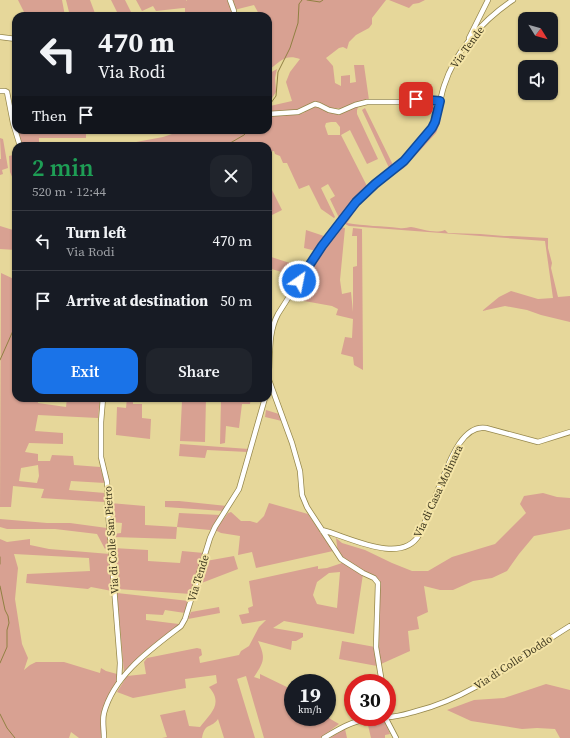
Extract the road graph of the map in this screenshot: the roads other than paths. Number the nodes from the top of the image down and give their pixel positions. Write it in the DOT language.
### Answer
graph roads {
  1 [pos="230,0"];
  2 [pos="488,0"];
  3 [pos="513,0"];
  4 [pos="234,11"];
  5 [pos="0,38"];
  6 [pos="12,39"];
  7 [pos="467,44"];
  8 [pos="0,90"];
  9 [pos="440,101"];
  10 [pos="272,114"];
  11 [pos="12,118"];
  12 [pos="272,333"];
  13 [pos="272,390"];
  14 [pos="103,402"];
  15 [pos="264,402"];
  16 [pos="570,432"];
  17 [pos="322,530"];
  18 [pos="570,626"];
  19 [pos="380,674"];
  20 [pos="119,683"];
  21 [pos="396,717"];
  22 [pos="345,726"];
  23 [pos="390,726"];
  24 [pos="104,738"];
  25 [pos="324,738"];
  26 [pos="396,738"];
  1 -- 4 [label="street"];
  2 -- 7 [label="street"];
  3 -- 7 [label="street, Via Tende"];
  5 -- 6 [label="street"];
  7 -- 9 [label="street, Via Tende"];
  8 -- 11 [label="street"];
  9 -- 10 [label="street"];
  9 -- 12 [label="street, Via Tende"];
  13 -- 17 [label="street"];
  14 -- 20 [label="street, Via di Colle San Pietro"];
  15 -- 20 [label="street, Via Tende"];
  16 -- 17 [label="street, Via di Casa Molinara"];
  17 -- 19 [label="street"];
  18 -- 21 [label="street, Via di Colle Doddo"];
  20 -- 24 [label="street, Via Tende"];
  22 -- 25 [label="street, Via di Colle Doddo"];
  23 -- 26 [label="street"];
}
